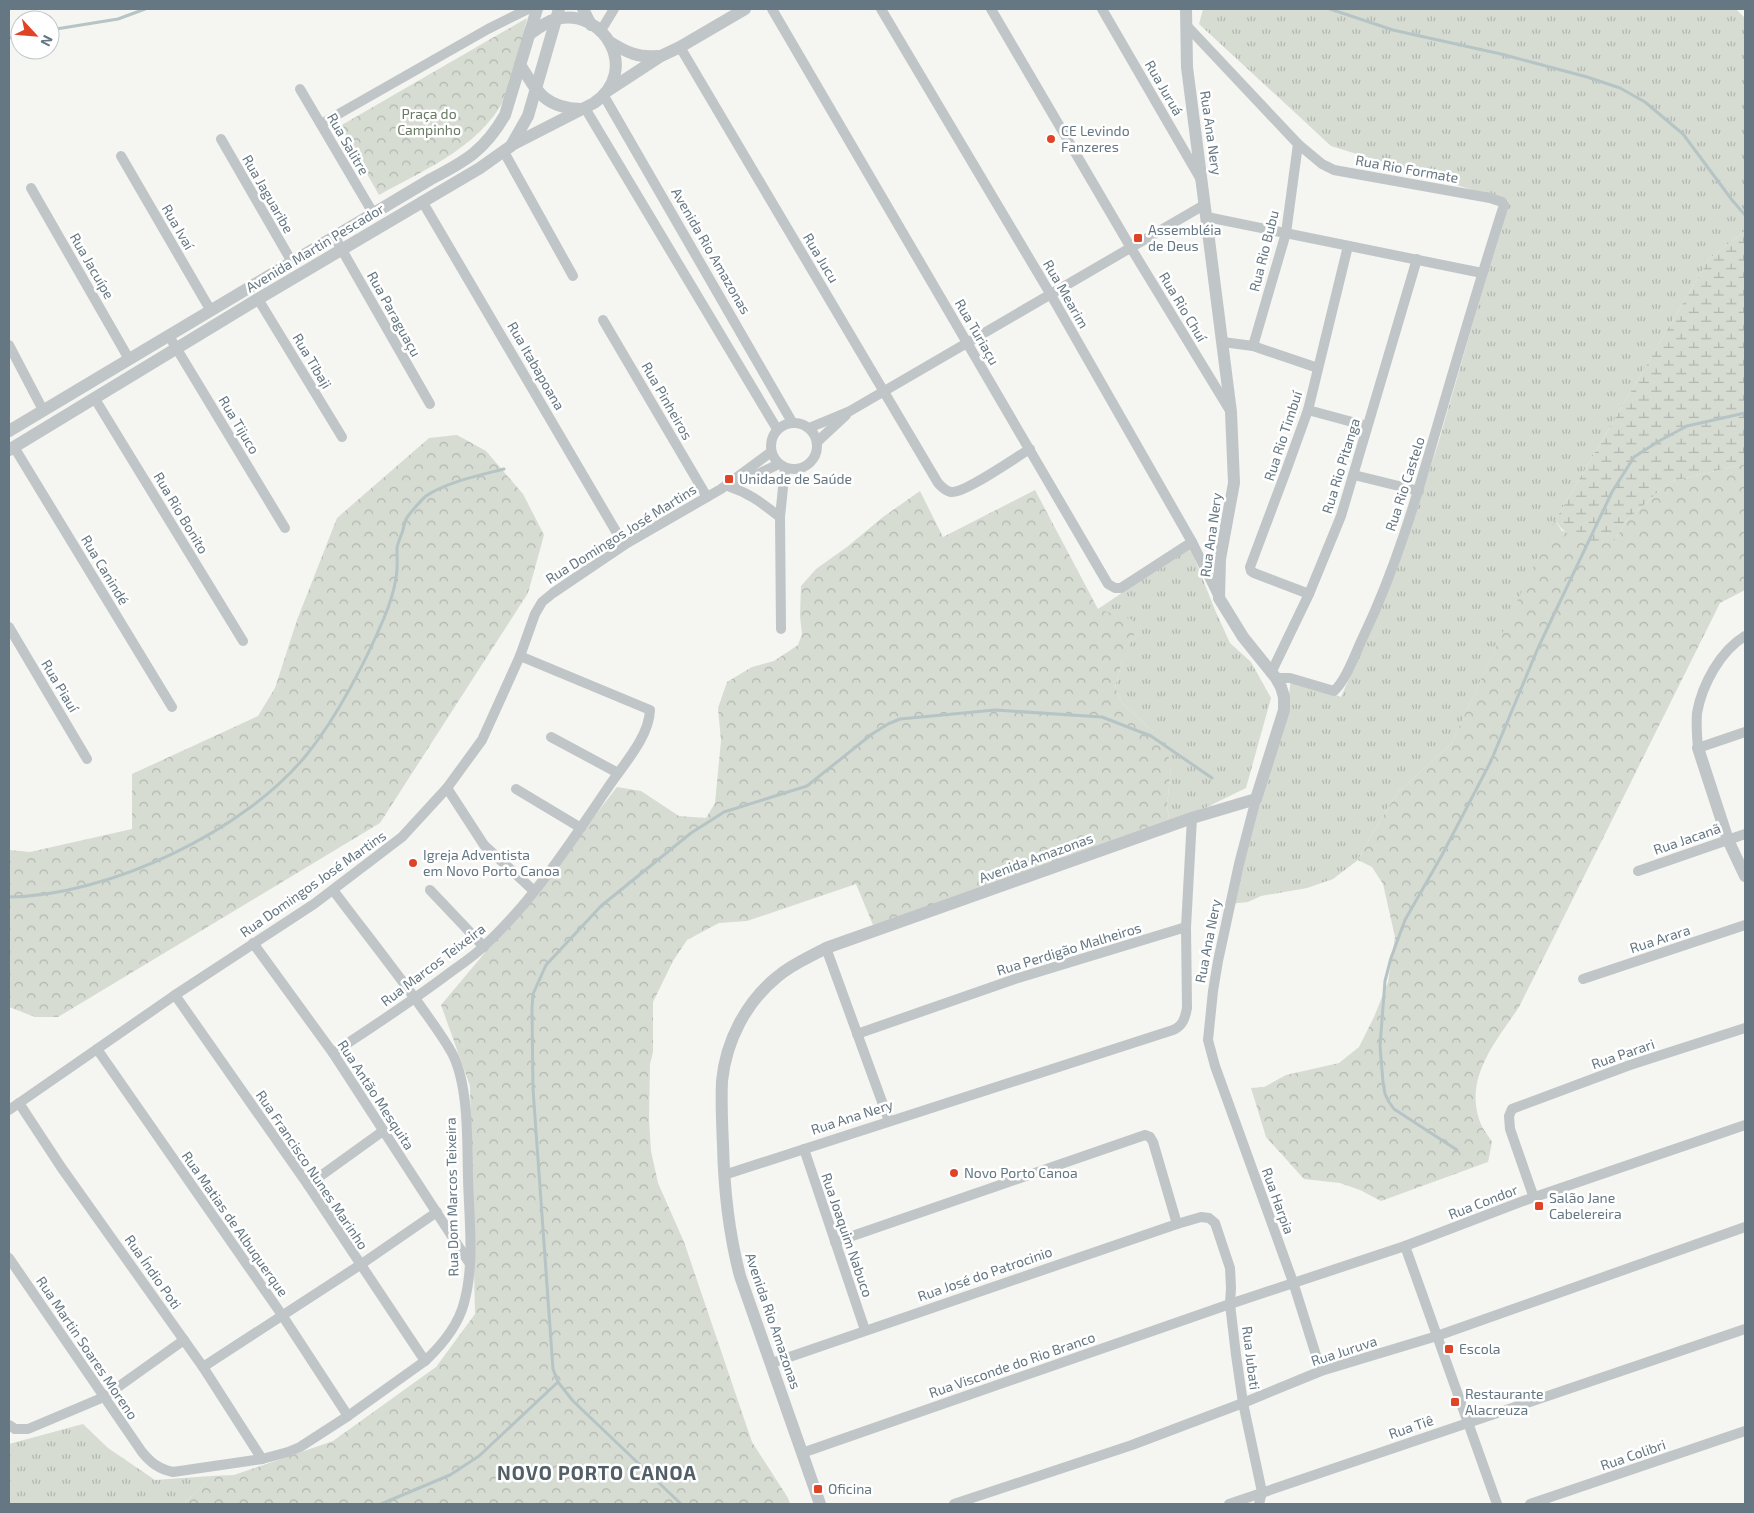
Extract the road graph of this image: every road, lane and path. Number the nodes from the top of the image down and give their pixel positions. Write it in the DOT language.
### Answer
graph roads {
  1 [pos="528,9"];
  2 [pos="537,9"];
  3 [pos="583,9"];
  4 [pos="614,9"];
  5 [pos="745,9"];
  6 [pos="772,9"];
  7 [pos="881,9"];
  8 [pos="990,9"];
  9 [pos="1102,9"];
  10 [pos="1186,9"];
  11 [pos="558,14"];
  12 [pos="1186,24"];
  13 [pos="595,28"];
  14 [pos="530,34"];
  15 [pos="609,41"];
  16 [pos="680,47"];
  17 [pos="661,56"];
  18 [pos="521,66"];
  19 [pos="300,89"];
  20 [pos="536,91"];
  21 [pos="607,93"];
  22 [pos="583,109"];
  23 [pos="321,124"];
  24 [pos="221,139"];
  25 [pos="1298,144"];
  26 [pos="508,149"];
  27 [pos="121,156"];
  28 [pos="1202,181"];
  29 [pos="31,188"];
  30 [pos="422,201"];
  31 [pos="1205,211"];
  32 [pos="373,213"];
  33 [pos="1499,219"];
  34 [pos="1286,233"];
  35 [pos="334,236"];
  36 [pos="1348,246"];
  37 [pos="1131,248"];
  38 [pos="342,250"];
  39 [pos="1417,259"];
  40 [pos="292,262"];
  41 [pos="1482,273"];
  42 [pos="573,276"];
  43 [pos="1051,295"];
  44 [pos="258,299"];
  45 [pos="211,311"];
  46 [pos="603,320"];
  47 [pos="169,336"];
  48 [pos="967,342"];
  49 [pos="1223,342"];
  50 [pos="9,345"];
  51 [pos="1253,346"];
  52 [pos="177,349"];
  53 [pos="129,359"];
  54 [pos="1318,368"];
  55 [pos="884,390"];
  56 [pos="95,399"];
  57 [pos="430,404"];
  58 [pos="1308,410"];
  59 [pos="850,411"];
  60 [pos="39,412"];
  61 [pos="1231,412"];
  62 [pos="792,422"];
  63 [pos="1367,426"];
  64 [pos="809,428"];
  65 [pos="777,429"];
  66 [pos="9,430"];
  67 [pos="342,437"];
  68 [pos="817,442"];
  69 [pos="12,448"];
  70 [pos="1030,449"];
  71 [pos="771,452"];
  72 [pos="782,466"];
  73 [pos="1354,474"];
  74 [pos="726,488"];
  75 [pos="1419,490"];
  76 [pos="706,497"];
  77 [pos="780,518"];
  78 [pos="285,528"];
  79 [pos="1192,542"];
  80 [pos="624,545"];
  81 [pos="1309,594"];
  82 [pos="1219,598"];
  83 [pos="9,627"];
  84 [pos="781,629"];
  85 [pos="1745,636"];
  86 [pos="244,641"];
  87 [pos="520,656"];
  88 [pos="1274,675"];
  89 [pos="172,707"];
  90 [pos="1745,732"];
  91 [pos="551,737"];
  92 [pos="1698,748"];
  93 [pos="87,759"];
  94 [pos="618,773"];
  95 [pos="447,788"];
  96 [pos="516,789"];
  97 [pos="1256,799"];
  98 [pos="1192,818"];
  99 [pos="581,828"];
  100 [pos="1745,834"];
  101 [pos="1728,840"];
  102 [pos="1638,871"];
  103 [pos="1745,876"];
  104 [pos="333,890"];
  105 [pos="430,890"];
  106 [pos="534,891"];
  107 [pos="1745,925"];
  108 [pos="1186,927"];
  109 [pos="254,944"];
  110 [pos="484,947"];
  111 [pos="826,948"];
  112 [pos="1583,978"];
  113 [pos="175,995"];
  114 [pos="415,999"];
  115 [pos="1745,1028"];
  116 [pos="858,1034"];
  117 [pos="1208,1040"];
  118 [pos="97,1049"];
  119 [pos="333,1053"];
  120 [pos="19,1103"];
  121 [pos="9,1110"];
  122 [pos="889,1121"];
  123 [pos="1745,1125"];
  124 [pos="383,1131"];
  125 [pos="804,1149"];
  126 [pos="724,1176"];
  127 [pos="308,1185"];
  128 [pos="1534,1198"];
  129 [pos="436,1212"];
  130 [pos="1209,1218"];
  131 [pos="1177,1224"];
  132 [pos="1745,1228"];
  133 [pos="835,1242"];
  134 [pos="1405,1246"];
  135 [pos="9,1258"];
  136 [pos="360,1265"];
  137 [pos="470,1265"];
  138 [pos="1292,1282"];
  139 [pos="1230,1304"];
  140 [pos="282,1315"];
  141 [pos="1745,1329"];
  142 [pos="865,1330"];
  143 [pos="1437,1336"];
  144 [pos="184,1340"];
  145 [pos="425,1361"];
  146 [pos="772,1363"];
  147 [pos="203,1367"];
  148 [pos="1322,1371"];
  149 [pos="104,1398"];
  150 [pos="1243,1403"];
  151 [pos="348,1416"];
  152 [pos="1467,1423"];
  153 [pos="9,1424"];
  154 [pos="1745,1431"];
  155 [pos="142,1452"];
  156 [pos="802,1453"];
  157 [pos="262,1459"];
  158 [pos="1262,1492"];
  159 [pos="820,1504"];
  160 [pos="954,1504"];
  161 [pos="1228,1504"];
  162 [pos="1259,1504"];
  163 [pos="1497,1504"];
  164 [pos="1530,1504"];
  1 -- 23 [label="street"];
  2 -- 14 [label="street, Avenida Martin Pescador"];
  3 -- 13 [label="street"];
  4 -- 13 [label="street"];
  5 -- 16 [label="street"];
  6 -- 48 [label="street, Rua Turiaçu"];
  7 -- 43 [label="street, Rua Mearim"];
  8 -- 37 [label="street, Rua Rio Chuí"];
  9 -- 28 [label="street, Rua Juruá"];
  10 -- 12 [label="street, Rua Ana Nery"];
  11 -- 13 [label="street"];
  11 -- 14 [label="street"];
  11 -- 20 [label="street, Avenida Martin Pescador"];
  12 -- 25 [label="street"];
  12 -- 28 [label="street, Rua Ana Nery"];
  13 -- 15 [label="street"];
  14 -- 18 [label="street, Avenida Martin Pescador"];
  15 -- 17 [label="street"];
  15 -- 21 [label="street"];
  16 -- 17 [label="street"];
  16 -- 55 [label="street, Rua Jucu"];
  17 -- 21 [label="street"];
  18 -- 20 [label="street"];
  18 -- 32 [label="street, Avenida Martin Pescador"];
  19 -- 23 [label="street, Rua Salitre"];
  20 -- 22 [label="street"];
  20 -- 26 [label="street, Avenida Martin Pescador"];
  21 -- 22 [label="street"];
  21 -- 62 [label="street, Avenida Rio Amazonas"];
  22 -- 26 [label="street"];
  22 -- 65 [label="street"];
  23 -- 32 [label="street, Rua Salitre"];
  24 -- 40 [label="street, Rua Jaguaribe"];
  25 -- 33 [label="street, Rua Rio Formate"];
  25 -- 34 [label="street, Rua Rio Bubu"];
  26 -- 30 [label="street, Avenida Martin Pescador"];
  26 -- 42 [label="street"];
  27 -- 45 [label="street, Rua Ivaí"];
  28 -- 31 [label="street, Rua Ana Nery"];
  29 -- 53 [label="street, Rua Jacuípe"];
  30 -- 38 [label="street, Avenida Martin Pescador"];
  30 -- 80 [label="street, Rua Itabapoana"];
  31 -- 34 [label="street"];
  31 -- 37 [label="street"];
  31 -- 49 [label="street, Rua Ana Nery"];
  32 -- 35 [label="street, Avenida Martin Pescador"];
  33 -- 41 [label="street, Rua Rio Castelo"];
  34 -- 36 [label="street"];
  34 -- 51 [label="street, Rua Rio Bubu"];
  35 -- 38 [label="street, Rua Paraguaçu"];
  35 -- 40 [label="street, Avenida Martin Pescador"];
  36 -- 39 [label="street"];
  36 -- 54 [label="street, Rua Rio Timbuí"];
  37 -- 43 [label="street"];
  37 -- 61 [label="street, Rua Rio Chuí"];
  38 -- 44 [label="street, Avenida Martin Pescador"];
  38 -- 57 [label="street, Rua Paraguaçu"];
  39 -- 41 [label="street"];
  39 -- 63 [label="street, Rua Rio Pitanga"];
  40 -- 45 [label="street, Avenida Martin Pescador"];
  41 -- 75 [label="street, Rua Rio Castelo"];
  43 -- 48 [label="street"];
  43 -- 79 [label="street, Rua Mearim"];
  44 -- 52 [label="street, Avenida Martin Pescador"];
  44 -- 67 [label="street, Rua Tibaji"];
  45 -- 47 [label="street, Avenida Martin Pescador"];
  46 -- 76 [label="street, Rua Pinheiros"];
  47 -- 52 [label="street, Rua Tijuco"];
  47 -- 53 [label="street, Avenida Martin Pescador"];
  48 -- 55 [label="street"];
  48 -- 70 [label="street, Rua Turiaçu"];
  49 -- 51 [label="street"];
  49 -- 61 [label="street, Rua Ana Nery"];
  50 -- 60 [label="street"];
  51 -- 54 [label="street"];
  52 -- 56 [label="street, Avenida Martin Pescador"];
  52 -- 78 [label="street, Rua Tijuco"];
  53 -- 60 [label="street, Avenida Martin Pescador"];
  54 -- 58 [label="street, Rua Rio Timbuí"];
  55 -- 59 [label="street"];
  55 -- 70 [label="street, Rua Jucu"];
  56 -- 69 [label="street, Avenida Martin Pescador"];
  56 -- 86 [label="street, Rua Rio Bonito"];
  58 -- 63 [label="street"];
  58 -- 81 [label="street, Rua Rio Timbuí"];
  59 -- 64 [label="street"];
  59 -- 68 [label="street"];
  60 -- 66 [label="street, Avenida Martin Pescador"];
  60 -- 69 [label="street"];
  61 -- 82 [label="street, Rua Ana Nery"];
  62 -- 64 [label="street"];
  62 -- 65 [label="street"];
  63 -- 73 [label="street, Rua Rio Pitanga"];
  64 -- 68 [label="street"];
  65 -- 71 [label="street"];
  68 -- 72 [label="street"];
  69 -- 89 [label="street, Rua Canindé"];
  70 -- 79 [label="street, Rua Turiaçu"];
  71 -- 72 [label="street"];
  71 -- 74 [label="street, Rua Domingos José Martins"];
  72 -- 74 [label="street, Rua Domingos José Martins"];
  72 -- 77 [label="street"];
  73 -- 75 [label="street"];
  73 -- 81 [label="street, Rua Rio Pitanga"];
  74 -- 76 [label="street, Rua Domingos José Martins"];
  74 -- 77 [label="street"];
  75 -- 88 [label="street, Rua Rio Castelo"];
  76 -- 80 [label="street, Rua Domingos José Martins"];
  77 -- 84 [label="street"];
  79 -- 82 [label="street, Rua Mearim"];
  80 -- 87 [label="street, Rua Domingos José Martins"];
  81 -- 88 [label="street, Rua Rio Pitanga"];
  82 -- 88 [label="street, Rua Ana Nery"];
  83 -- 93 [label="street, Rua Piauí"];
  85 -- 92 [label="street"];
  87 -- 94 [label="street, Rua Marcos Teixeira"];
  87 -- 95 [label="street, Rua Domingos José Martins"];
  88 -- 97 [label="street, Rua Ana Nery"];
  90 -- 92 [label="street"];
  91 -- 94 [label="street"];
  92 -- 101 [label="street"];
  94 -- 99 [label="street, Rua Marcos Teixeira"];
  95 -- 104 [label="street, Rua Domingos José Martins"];
  95 -- 106 [label="street"];
  96 -- 99 [label="street"];
  97 -- 98 [label="street, Avenida Amazonas"];
  97 -- 117 [label="street, Rua Ana Nery"];
  98 -- 108 [label="street"];
  98 -- 111 [label="street, Avenida Amazonas"];
  99 -- 106 [label="street, Rua Marcos Teixeira"];
  100 -- 101 [label="street, Rua Jacanã"];
  101 -- 102 [label="street, Rua Jacanã"];
  101 -- 103 [label="street"];
  104 -- 109 [label="street, Rua Domingos José Martins"];
  104 -- 114 [label="street, Rua Dom Marcos Teixeira"];
  105 -- 110 [label="street"];
  106 -- 110 [label="street, Rua Marcos Teixeira"];
  107 -- 112 [label="street, Rua Arara"];
  108 -- 116 [label="street, Rua Perdigão Malheiros"];
  108 -- 122 [label="street, Rua Ana Nery"];
  109 -- 113 [label="street, Rua Domingos José Martins"];
  109 -- 119 [label="street, Rua Antão Mesquita"];
  110 -- 114 [label="street, Rua Marcos Teixeira"];
  111 -- 116 [label="street"];
  111 -- 126 [label="street, Avenida Rio Amazonas"];
  113 -- 118 [label="street, Rua Domingos José Martins"];
  113 -- 127 [label="street, Rua Francisco Nunes Marinho"];
  114 -- 119 [label="street, Rua Marcos Teixeira"];
  114 -- 137 [label="street, Rua Dom Marcos Teixeira"];
  115 -- 128 [label="street, Rua Parari"];
  116 -- 122 [label="street"];
  117 -- 138 [label="street, Rua Harpia"];
  118 -- 120 [label="street, Rua Domingos José Martins"];
  118 -- 140 [label="street, Rua Matias de Albuquerque"];
  119 -- 124 [label="street, Rua Antão Mesquita"];
  120 -- 121 [label="street, Rua Domingos José Martins"];
  120 -- 144 [label="street, Rua Índio Poti"];
  122 -- 125 [label="street, Rua Ana Nery"];
  123 -- 128 [label="street, Rua Condor"];
  124 -- 127 [label="street"];
  124 -- 129 [label="street, Rua Antão Mesquita"];
  125 -- 126 [label="street, Rua Ana Nery"];
  125 -- 133 [label="street, Rua Joaquim Nabuco"];
  126 -- 146 [label="street, Avenida Rio Amazonas"];
  127 -- 136 [label="street, Rua Francisco Nunes Marinho"];
  128 -- 134 [label="street, Rua Condor"];
  129 -- 136 [label="street"];
  129 -- 137 [label="street, Rua Antão Mesquita"];
  130 -- 131 [label="street, Rua José do Patrocinio"];
  130 -- 139 [label="street, Rua Jubati"];
  131 -- 133 [label="street"];
  131 -- 142 [label="street, Rua José do Patrocinio"];
  132 -- 143 [label="street, Rua Juruva"];
  133 -- 142 [label="street, Rua Joaquim Nabuco"];
  134 -- 138 [label="street, Rua Condor"];
  134 -- 143 [label="street"];
  135 -- 149 [label="street, Rua Martin Soares Moreno"];
  136 -- 140 [label="street"];
  136 -- 145 [label="street, Rua Francisco Nunes Marinho"];
  137 -- 145 [label="street, Rua Dom Marcos Teixeira"];
  138 -- 139 [label="street, Rua Condor"];
  138 -- 148 [label="street, Rua Harpia"];
  139 -- 150 [label="street, Rua Jubati"];
  139 -- 156 [label="street, Rua Visconde do Rio Branco"];
  140 -- 147 [label="street"];
  140 -- 151 [label="street, Rua Matias de Albuquerque"];
  141 -- 152 [label="street, Rua Tiê"];
  142 -- 146 [label="street, Rua José do Patrocinio"];
  143 -- 148 [label="street, Rua Juruva"];
  143 -- 152 [label="street"];
  144 -- 147 [label="street, Rua Índio Poti"];
  144 -- 149 [label="street"];
  145 -- 151 [label="street, Rua Dom Marcos Teixeira"];
  146 -- 156 [label="street, Avenida Rio Amazonas"];
  147 -- 157 [label="street, Rua Índio Poti"];
  148 -- 150 [label="street, Rua Juruva"];
  149 -- 153 [label="street"];
  149 -- 155 [label="street, Rua Martin Soares Moreno"];
  150 -- 158 [label="street, Rua Jubati"];
  150 -- 160 [label="street, Rua Juruva"];
  151 -- 157 [label="street, Rua Dom Marcos Teixeira"];
  152 -- 158 [label="street, Rua Tiê"];
  152 -- 163 [label="street"];
  154 -- 164 [label="street, Rua Colibri"];
  155 -- 157 [label="street, Rua Dom Marcos Teixeira"];
  156 -- 159 [label="street, Avenida Rio Amazonas"];
  158 -- 161 [label="street, Rua Tiê"];
  158 -- 162 [label="street, Rua Jubati"];
}
